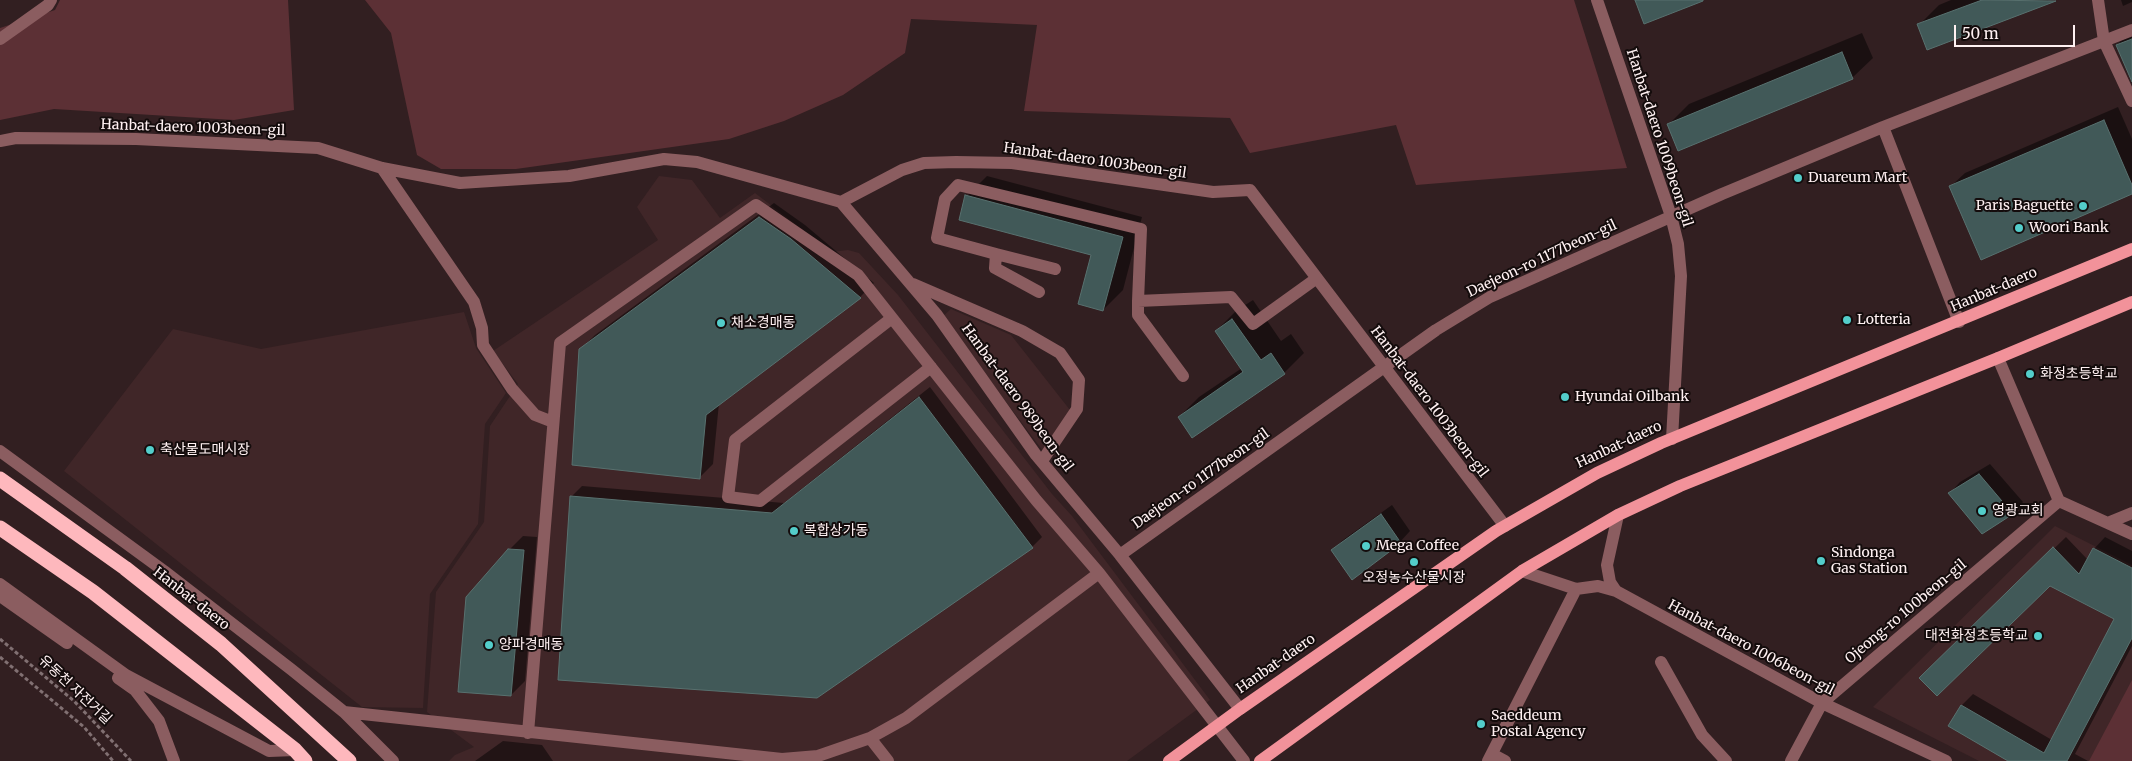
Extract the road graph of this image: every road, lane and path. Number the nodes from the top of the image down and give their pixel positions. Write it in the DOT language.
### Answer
graph roads {
  1 [pos="50,0"];
  2 [pos="1597,0"];
  3 [pos="2098,0"];
  4 [pos="2132,30"];
  5 [pos="0,39"];
  6 [pos="2104,41"];
  7 [pos="2132,101"];
  8 [pos="1883,127"];
  9 [pos="0,141"];
  10 [pos="956,162"];
  11 [pos="382,168"];
  12 [pos="958,185"];
  13 [pos="842,202"];
  14 [pos="1671,216"];
  15 [pos="2132,250"];
  16 [pos="996,254"];
  17 [pos="1055,269"];
  18 [pos="1317,278"];
  19 [pos="911,283"];
  20 [pos="1039,292"];
  21 [pos="1138,301"];
  22 [pos="2132,302"];
  23 [pos="892,318"];
  24 [pos="1959,322"];
  25 [pos="1998,358"];
  26 [pos="931,367"];
  27 [pos="1384,367"];
  28 [pos="1183,376"];
  29 [pos="553,422"];
  30 [pos="1672,438"];
  31 [pos="0,452"];
  32 [pos="1042,461"];
  33 [pos="0,479"];
  34 [pos="2059,501"];
  35 [pos="2132,513"];
  36 [pos="1618,515"];
  37 [pos="2110,522"];
  38 [pos="1505,526"];
  39 [pos="0,528"];
  40 [pos="2132,534"];
  41 [pos="1120,555"];
  42 [pos="1522,571"];
  43 [pos="1099,573"];
  44 [pos="0,584"];
  45 [pos="1576,589"];
  46 [pos="1616,591"];
  47 [pos="0,596"];
  48 [pos="0,639"];
  49 [pos="0,658"];
  50 [pos="1661,662"];
  51 [pos="1822,703"];
  52 [pos="1240,709"];
  53 [pos="344,712"];
  54 [pos="1217,725"];
  55 [pos="528,733"];
  56 [pos="870,738"];
  57 [pos="300,755"];
  58 [pos="1490,758"];
  59 [pos="114,761"];
  60 [pos="131,761"];
  61 [pos="174,761"];
  62 [pos="348,761"];
  63 [pos="393,761"];
  64 [pos="888,761"];
  65 [pos="1169,761"];
  66 [pos="1244,761"];
  67 [pos="1260,761"];
  68 [pos="1505,761"];
  69 [pos="1726,761"];
  70 [pos="1791,761"];
  71 [pos="1946,761"];
  1 -- 5 [label="street"];
  2 -- 14 [label="street, Hanbat-daero 1009beon-gil"];
  3 -- 6 [label="street"];
  4 -- 6 [label="street, Daejeon-ro 1177beon-gil"];
  6 -- 7 [label="street"];
  6 -- 8 [label="street, Daejeon-ro 1177beon-gil"];
  8 -- 14 [label="street, Daejeon-ro 1177beon-gil"];
  8 -- 24 [label="street"];
  9 -- 11 [label="street, Hanbat-daero 1003beon-gil"];
  10 -- 12 [label="street"];
  10 -- 13 [label="street, Hanbat-daero 1003beon-gil"];
  10 -- 18 [label="street, Hanbat-daero 1003beon-gil"];
  11 -- 13 [label="street, Hanbat-daero 1003beon-gil"];
  11 -- 29 [label="street"];
  12 -- 16 [label="street"];
  12 -- 21 [label="street"];
  13 -- 19 [label="street, Hanbat-daero 989beon-gil"];
  14 -- 27 [label="street, Daejeon-ro 1177beon-gil"];
  14 -- 30 [label="street, Hanbat-daero 1009beon-gil"];
  15 -- 24 [label="main road, Hanbat-daero"];
  16 -- 17 [label="street"];
  16 -- 20 [label="street"];
  18 -- 21 [label="street"];
  18 -- 27 [label="street, Hanbat-daero 1003beon-gil"];
  19 -- 32 [label="street, Hanbat-daero 989beon-gil"];
  19 -- 32 [label="street"];
  21 -- 28 [label="street"];
  22 -- 25 [label="main road"];
  23 -- 26 [label="street"];
  23 -- 26 [label="street"];
  23 -- 29 [label="street"];
  24 -- 30 [label="main road, Hanbat-daero"];
  25 -- 34 [label="street"];
  25 -- 36 [label="main road"];
  26 -- 43 [label="street"];
  27 -- 38 [label="street, Hanbat-daero 1003beon-gil"];
  27 -- 41 [label="street, Daejeon-ro 1177beon-gil"];
  29 -- 55 [label="street"];
  30 -- 38 [label="main road, Hanbat-daero"];
  31 -- 53 [label="street"];
  32 -- 41 [label="street, Hanbat-daero 989beon-gil"];
  33 -- 62 [label="highway, Hanbat-daero"];
  34 -- 37 [label="street"];
  34 -- 51 [label="street, Ojeong-ro 100beon-gil"];
  35 -- 37 [label="street"];
  36 -- 42 [label="main road"];
  36 -- 46 [label="street"];
  37 -- 40 [label="street"];
  38 -- 52 [label="main road, Hanbat-daero"];
  39 -- 57 [label="highway"];
  41 -- 52 [label="street, Hanbat-daero 989beon-gil"];
  42 -- 45 [label="street"];
  42 -- 67 [label="main road"];
  43 -- 54 [label="street"];
  43 -- 56 [label="street"];
  44 -- 57 [label="street"];
  45 -- 46 [label="street, Hanbat-daero 1006beon-gil"];
  45 -- 58 [label="street"];
  46 -- 51 [label="street, Hanbat-daero 1006beon-gil"];
  47 -- 61 [label="street"];
  48 -- 60 [label="path, 유동천 자전거길"];
  49 -- 59 [label="path"];
  50 -- 69 [label="street"];
  51 -- 70 [label="street, Ojeong-ro 100beon-gil"];
  51 -- 71 [label="street, Hanbat-daero 1006beon-gil"];
  52 -- 54 [label="main road, Hanbat-daero"];
  53 -- 55 [label="street"];
  53 -- 63 [label="street"];
  54 -- 65 [label="main road, Hanbat-daero"];
  54 -- 66 [label="street"];
  55 -- 56 [label="street"];
  56 -- 64 [label="street"];
  58 -- 68 [label="street"];
}
